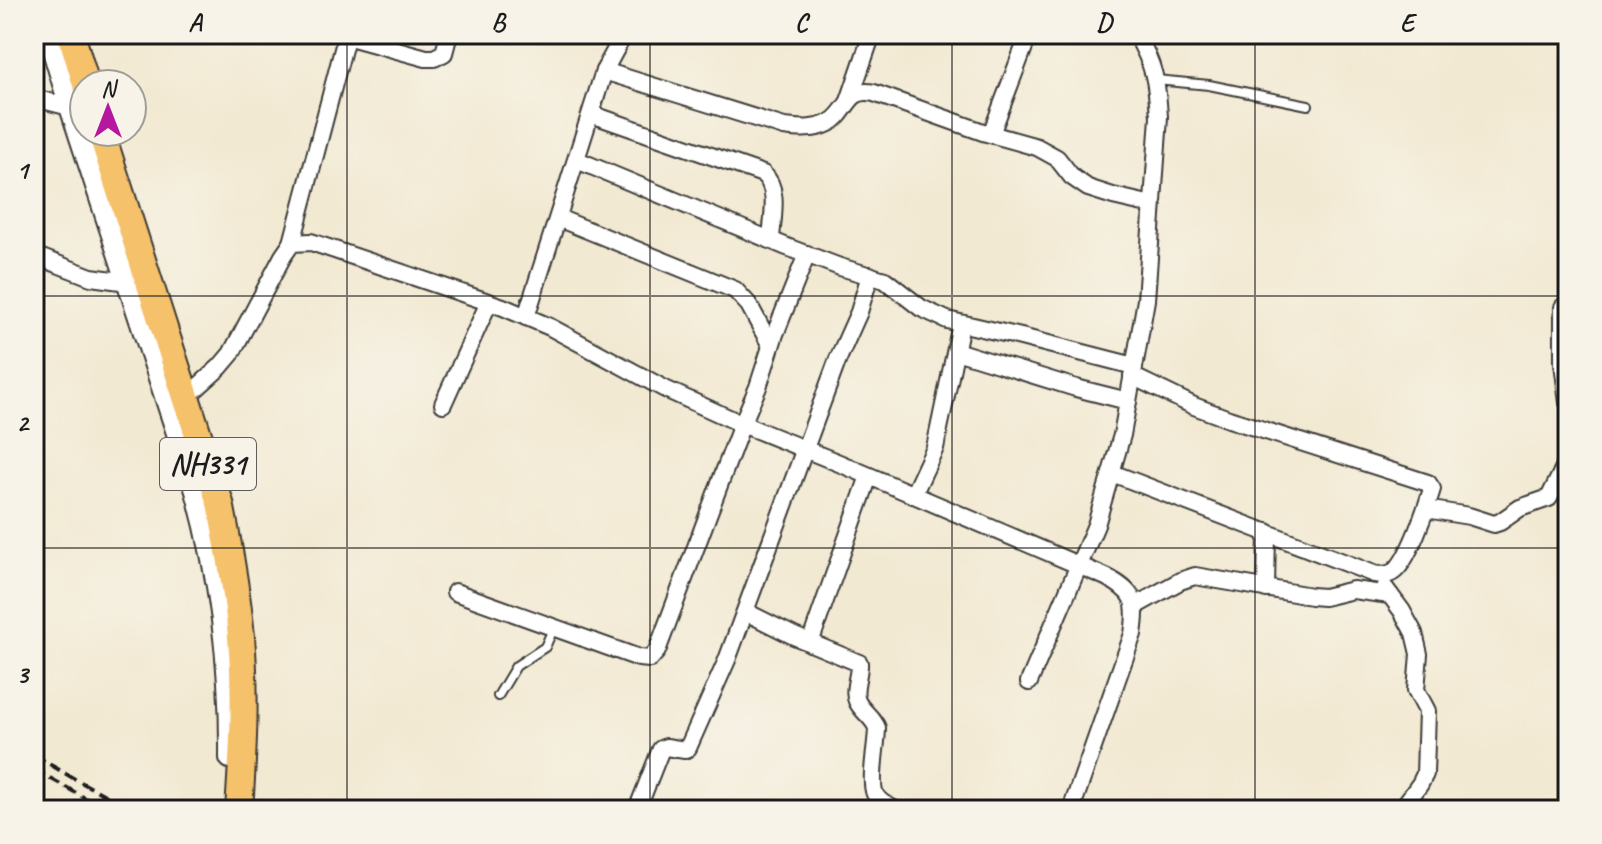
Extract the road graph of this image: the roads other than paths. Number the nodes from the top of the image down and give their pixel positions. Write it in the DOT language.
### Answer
graph roads {
  1 [pos="48,34"];
  2 [pos="74,34"];
  3 [pos="449,34"];
  4 [pos="624,34"];
  5 [pos="872,34"];
  6 [pos="1029,34"];
  7 [pos="1135,34"];
  8 [pos="346,35"];
  9 [pos="84,68"];
  10 [pos="604,71"];
  11 [pos="1156,80"];
  12 [pos="34,98"];
  13 [pos="68,100"];
  14 [pos="848,102"];
  15 [pos="1308,105"];
  16 [pos="68,106"];
  17 [pos="591,114"];
  18 [pos="991,134"];
  19 [pos="84,148"];
  20 [pos="108,148"];
  21 [pos="108,148"];
  22 [pos="577,160"];
  23 [pos="1152,205"];
  24 [pos="558,218"];
  25 [pos="771,239"];
  26 [pos="292,243"];
  27 [pos="807,254"];
  28 [pos="34,255"];
  29 [pos="870,275"];
  30 [pos="128,282"];
  31 [pos="489,302"];
  32 [pos="1563,307"];
  33 [pos="526,317"];
  34 [pos="961,324"];
  35 [pos="771,346"];
  36 [pos="956,351"];
  37 [pos="1133,371"];
  38 [pos="190,394"];
  39 [pos="1128,401"];
  40 [pos="1568,403"];
  41 [pos="443,404"];
  42 [pos="742,424"];
  43 [pos="806,450"];
  44 [pos="1568,460"];
  45 [pos="1112,473"];
  46 [pos="869,476"];
  47 [pos="913,495"];
  48 [pos="1426,509"];
  49 [pos="1267,532"];
  50 [pos="1078,566"];
  51 [pos="1374,574"];
  52 [pos="1266,589"];
  53 [pos="455,592"];
  54 [pos="1390,595"];
  55 [pos="1135,606"];
  56 [pos="746,612"];
  57 [pos="554,627"];
  58 [pos="810,643"];
  59 [pos="1029,682"];
  60 [pos="498,696"];
  61 [pos="229,810"];
  62 [pos="239,810"];
  63 [pos="247,810"];
  64 [pos="637,810"];
  65 [pos="895,810"];
  66 [pos="1071,810"];
  67 [pos="1401,810"];
  1 -- 13 [label="street"];
  2 -- 9 [label="highway"];
  3 -- 8 [label="street"];
  4 -- 10 [label="street"];
  5 -- 14 [label="street"];
  6 -- 18 [label="street"];
  7 -- 11 [label="street"];
  8 -- 26 [label="street"];
  10 -- 14 [label="street"];
  10 -- 17 [label="street"];
  11 -- 15 [label="lane"];
  11 -- 23 [label="street"];
  12 -- 16 [label="street"];
  14 -- 18 [label="street"];
  17 -- 22 [label="street"];
  17 -- 25 [label="street"];
  18 -- 23 [label="street"];
  19 -- 30 [label="street"];
  20 -- 38 [label="street"];
  21 -- 62 [label="highway, NH331"];
  22 -- 24 [label="street"];
  22 -- 25 [label="street"];
  23 -- 37 [label="street"];
  24 -- 33 [label="street"];
  24 -- 35 [label="street"];
  25 -- 27 [label="street"];
  26 -- 31 [label="street"];
  26 -- 38 [label="street"];
  27 -- 29 [label="street"];
  27 -- 35 [label="street"];
  28 -- 30 [label="street"];
  29 -- 34 [label="street"];
  29 -- 43 [label="street"];
  30 -- 61 [label="street"];
  31 -- 33 [label="street"];
  31 -- 41 [label="street"];
  32 -- 40 [label="street"];
  33 -- 42 [label="street"];
  34 -- 36 [label="street"];
  34 -- 37 [label="street"];
  35 -- 42 [label="street"];
  36 -- 39 [label="street"];
  36 -- 47 [label="street"];
  37 -- 39 [label="street"];
  37 -- 48 [label="street"];
  38 -- 63 [label="street"];
  39 -- 45 [label="street"];
  42 -- 43 [label="street"];
  42 -- 57 [label="street"];
  43 -- 46 [label="street"];
  43 -- 56 [label="street"];
  44 -- 48 [label="street"];
  45 -- 49 [label="street"];
  45 -- 50 [label="street"];
  46 -- 47 [label="street"];
  46 -- 58 [label="street"];
  47 -- 50 [label="street"];
  48 -- 51 [label="street"];
  49 -- 51 [label="street"];
  49 -- 52 [label="street"];
  50 -- 55 [label="street"];
  50 -- 59 [label="street"];
  51 -- 54 [label="street"];
  52 -- 54 [label="street"];
  52 -- 55 [label="street"];
  53 -- 57 [label="street"];
  54 -- 67 [label="street"];
  55 -- 66 [label="street"];
  56 -- 58 [label="street"];
  56 -- 64 [label="street"];
  57 -- 60 [label="lane"];
  58 -- 65 [label="street"];
}
